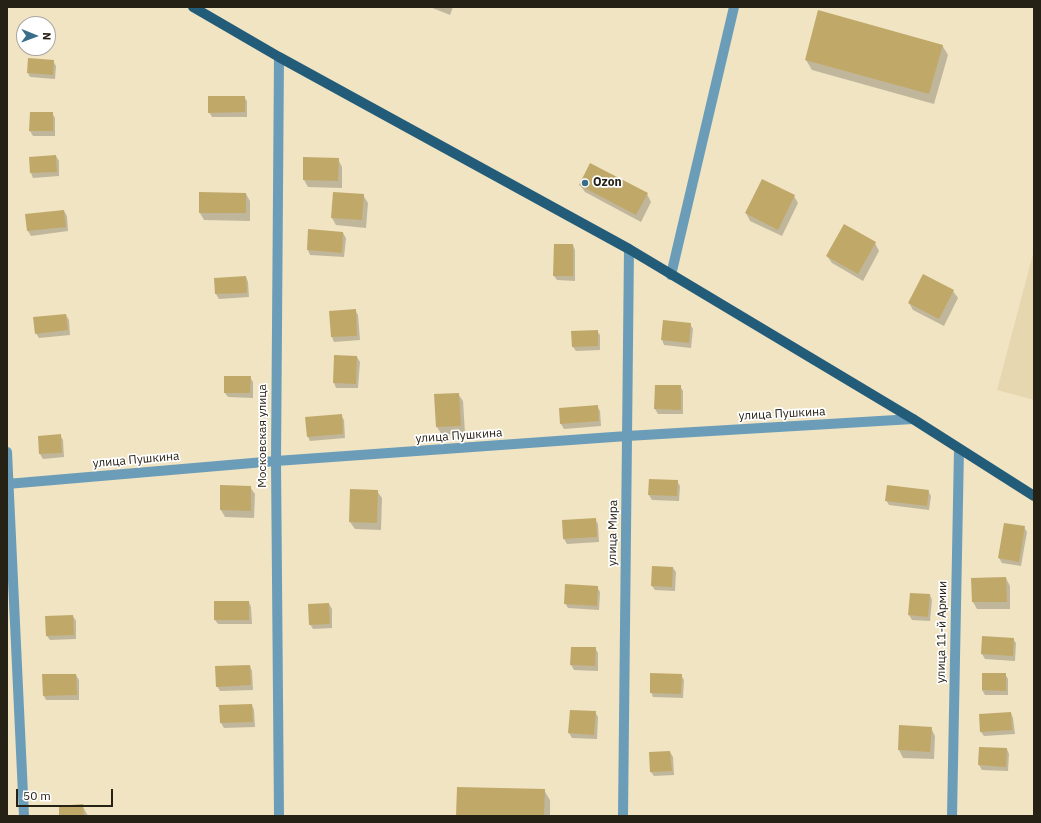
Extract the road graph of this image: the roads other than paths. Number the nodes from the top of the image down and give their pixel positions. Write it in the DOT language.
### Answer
graph roads {
  1 [pos="193,7"];
  2 [pos="734,7"];
  3 [pos="279,57"];
  4 [pos="629,250"];
  5 [pos="671,274"];
  6 [pos="913,420"];
  7 [pos="627,436"];
  8 [pos="959,449"];
  9 [pos="7,452"];
  10 [pos="276,461"];
  11 [pos="8,484"];
  12 [pos="1034,496"];
  13 [pos="24,816"];
  14 [pos="279,816"];
  15 [pos="623,816"];
  16 [pos="952,816"];
  1 -- 3 [label="main road"];
  2 -- 5 [label="street"];
  3 -- 4 [label="main road"];
  3 -- 10 [label="street, Московская улица"];
  4 -- 5 [label="main road"];
  4 -- 7 [label="street, улица Мира"];
  5 -- 6 [label="main road"];
  6 -- 7 [label="street, улица Пушкина"];
  6 -- 8 [label="main road"];
  7 -- 10 [label="street, улица Пушкина"];
  7 -- 15 [label="street, улица Мира"];
  8 -- 12 [label="main road"];
  8 -- 16 [label="street, улица 11-й Армии"];
  9 -- 11 [label="street"];
  10 -- 11 [label="street, улица Пушкина"];
  10 -- 14 [label="street, Московская улица"];
  11 -- 13 [label="street"];
}
